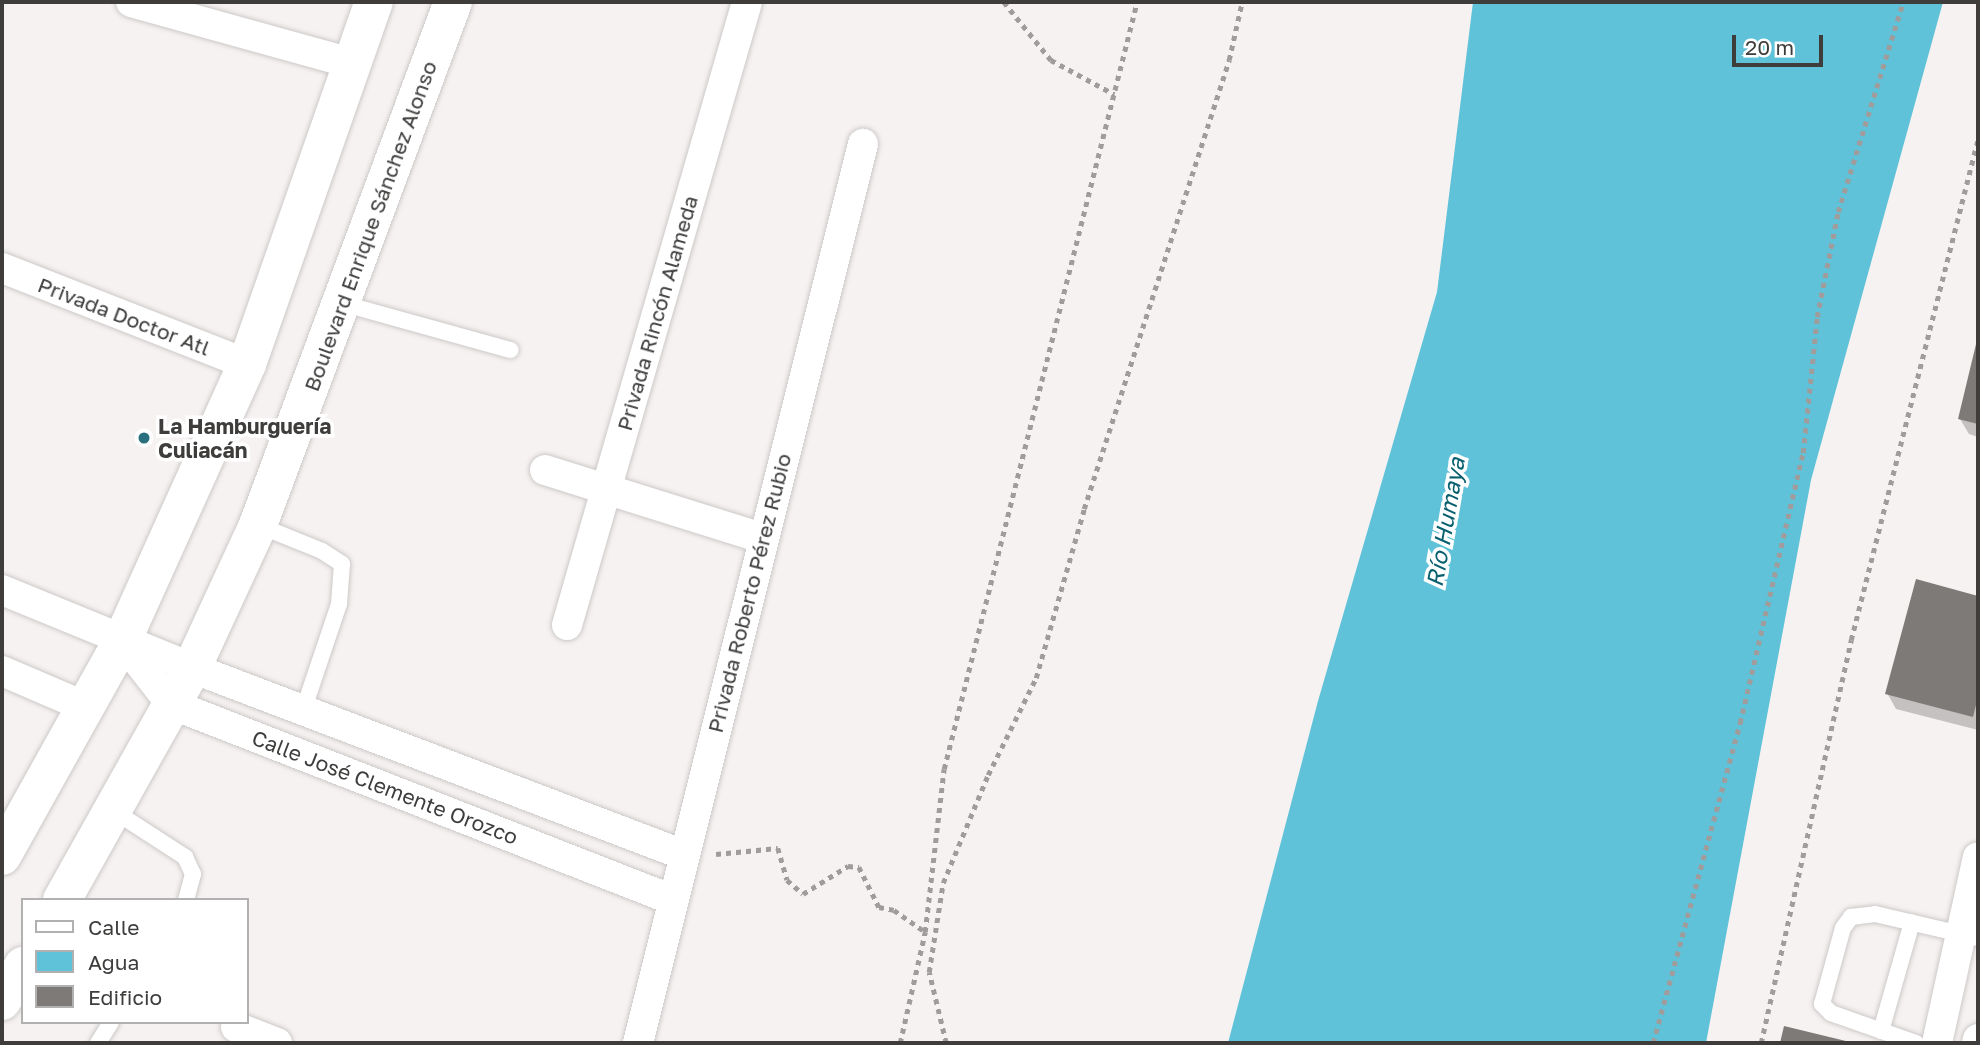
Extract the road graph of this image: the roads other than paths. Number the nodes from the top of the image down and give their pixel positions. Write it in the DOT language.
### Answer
graph roads {
  1 [pos="131,2"];
  2 [pos="374,2"];
  3 [pos="453,2"];
  4 [pos="747,2"];
  5 [pos="354,64"];
  6 [pos="863,144"];
  7 [pos="2,268"];
  8 [pos="341,303"];
  9 [pos="511,350"];
  10 [pos="247,364"];
  11 [pos="545,470"];
  12 [pos="607,490"];
  13 [pos="258,525"];
  14 [pos="762,538"];
  15 [pos="2,590"];
  16 [pos="566,625"];
  17 [pos="122,641"];
  18 [pos="192,668"];
  19 [pos="2,671"];
  20 [pos="171,704"];
  21 [pos="86,707"];
  22 [pos="303,711"];
  23 [pos="114,811"];
  24 [pos="684,855"];
  25 [pos="2,856"];
  26 [pos="1978,857"];
  27 [pos="63,898"];
  28 [pos="187,898"];
  29 [pos="673,900"];
  30 [pos="1972,921"];
  31 [pos="1912,922"];
  32 [pos="21,968"];
  33 [pos="2,1001"];
  34 [pos="110,1024"];
  35 [pos="236,1027"];
  36 [pos="1881,1031"];
  37 [pos="98,1043"];
  38 [pos="277,1043"];
  39 [pos="638,1043"];
  40 [pos="1916,1043"];
  41 [pos="1937,1043"];
  1 -- 5 [label="street"];
  2 -- 5 [label="main road"];
  3 -- 8 [label="main road, Boulevard Enrique Sánchez Alonso"];
  4 -- 12 [label="street, Privada Rincón Alameda"];
  5 -- 10 [label="main road"];
  6 -- 14 [label="street, Privada Roberto Pérez Rubio"];
  7 -- 10 [label="street, Privada Doctor Atl"];
  8 -- 9 [label="lane"];
  8 -- 13 [label="main road, Boulevard Enrique Sánchez Alonso"];
  10 -- 17 [label="main road"];
  11 -- 12 [label="street"];
  12 -- 14 [label="street"];
  12 -- 16 [label="street, Privada Rincón Alameda"];
  13 -- 18 [label="main road, Boulevard Enrique Sánchez Alonso"];
  13 -- 22 [label="lane"];
  14 -- 24 [label="street, Privada Roberto Pérez Rubio"];
  15 -- 17 [label="street, Calle José Clemente Orozco"];
  17 -- 18 [label="street, Calle José Clemente Orozco"];
  17 -- 20 [label="street, Calle José Clemente Orozco"];
  17 -- 21 [label="main road"];
  18 -- 20 [label="main road, Boulevard Enrique Sánchez Alonso"];
  18 -- 22 [label="street, Calle José Clemente Orozco"];
  19 -- 21 [label="street"];
  20 -- 23 [label="main road, Boulevard Enrique Sánchez Alonso"];
  20 -- 29 [label="street, Calle José Clemente Orozco"];
  21 -- 25 [label="main road"];
  22 -- 24 [label="street, Calle José Clemente Orozco"];
  23 -- 27 [label="main road, Boulevard Enrique Sánchez Alonso"];
  23 -- 28 [label="lane"];
  24 -- 29 [label="street, Privada Roberto Pérez Rubio"];
  26 -- 30 [label="street"];
  29 -- 39 [label="street, Privada Roberto Pérez Rubio"];
  30 -- 31 [label="lane"];
  30 -- 41 [label="street"];
  31 -- 36 [label="lane"];
  31 -- 36 [label="lane"];
  32 -- 33 [label="main road"];
  34 -- 37 [label="lane"];
  35 -- 38 [label="street"];
  36 -- 40 [label="lane"];
}
